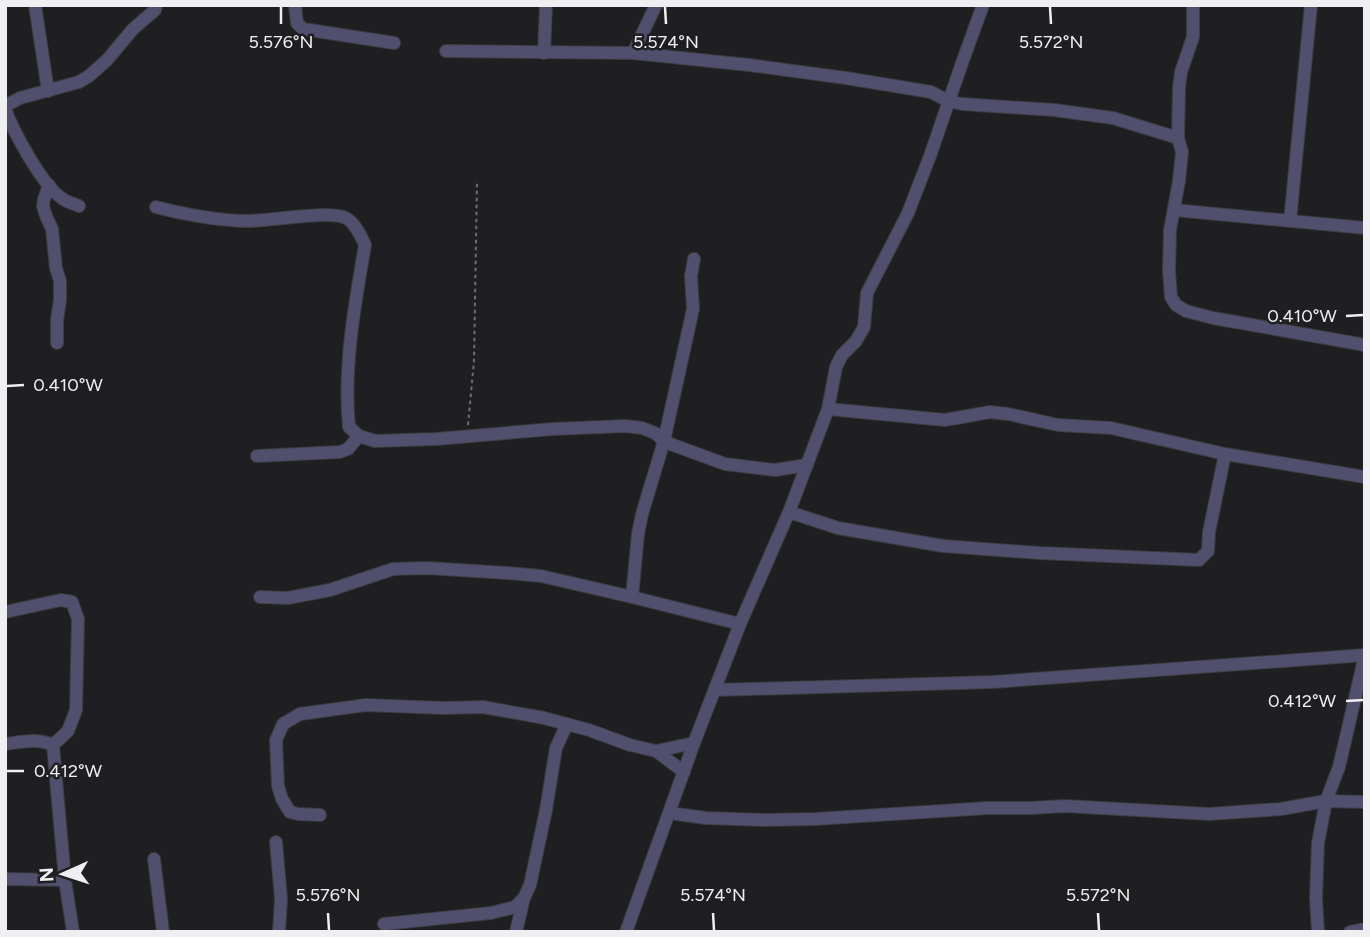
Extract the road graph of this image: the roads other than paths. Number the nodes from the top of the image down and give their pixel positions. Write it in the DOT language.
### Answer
graph roads {
  1 [pos="35,5"];
  2 [pos="156,5"];
  3 [pos="295,5"];
  4 [pos="546,5"];
  5 [pos="656,5"];
  6 [pos="984,5"];
  7 [pos="1193,5"];
  8 [pos="1311,5"];
  9 [pos="394,43"];
  10 [pos="446,51"];
  11 [pos="544,52"];
  12 [pos="633,53"];
  13 [pos="48,91"];
  14 [pos="948,101"];
  15 [pos="5,107"];
  16 [pos="1178,138"];
  17 [pos="49,185"];
  18 [pos="79,206"];
  19 [pos="156,208"];
  20 [pos="1174,210"];
  21 [pos="1290,221"];
  22 [pos="1365,228"];
  23 [pos="694,259"];
  24 [pos="57,343"];
  25 [pos="1365,345"];
  26 [pos="828,409"];
  27 [pos="359,436"];
  28 [pos="664,441"];
  29 [pos="1226,454"];
  30 [pos="257,456"];
  31 [pos="807,465"];
  32 [pos="1365,477"];
  33 [pos="789,512"];
  34 [pos="260,597"];
  35 [pos="632,597"];
  36 [pos="5,612"];
  37 [pos="740,624"];
  38 [pos="716,690"];
  39 [pos="567,724"];
  40 [pos="694,743"];
  41 [pos="5,744"];
  42 [pos="52,745"];
  43 [pos="656,751"];
  44 [pos="684,772"];
  45 [pos="1326,801"];
  46 [pos="1365,802"];
  47 [pos="669,813"];
  48 [pos="320,815"];
  49 [pos="276,842"];
  50 [pos="154,859"];
  51 [pos="5,878"];
  52 [pos="65,880"];
  53 [pos="524,898"];
  54 [pos="384,924"];
  55 [pos="1365,929"];
  56 [pos="73,932"];
  57 [pos="163,932"];
  58 [pos="279,932"];
  59 [pos="516,932"];
  60 [pos="626,932"];
  61 [pos="1318,932"];
  62 [pos="1350,932"];
  1 -- 13 [label="street"];
  2 -- 13 [label="street"];
  3 -- 9 [label="street"];
  4 -- 11 [label="street"];
  5 -- 12 [label="street"];
  6 -- 14 [label="street"];
  7 -- 16 [label="street"];
  8 -- 21 [label="street"];
  10 -- 11 [label="street"];
  11 -- 12 [label="street"];
  12 -- 14 [label="street"];
  13 -- 15 [label="street"];
  14 -- 16 [label="street"];
  14 -- 26 [label="street"];
  15 -- 17 [label="street"];
  16 -- 20 [label="street"];
  17 -- 18 [label="street"];
  17 -- 24 [label="street"];
  19 -- 27 [label="street"];
  20 -- 21 [label="street"];
  20 -- 25 [label="street"];
  21 -- 22 [label="street"];
  23 -- 28 [label="street"];
  26 -- 29 [label="street"];
  26 -- 31 [label="street"];
  27 -- 28 [label="street"];
  27 -- 30 [label="street"];
  28 -- 31 [label="street"];
  28 -- 35 [label="street"];
  29 -- 32 [label="street"];
  29 -- 33 [label="street"];
  31 -- 33 [label="street"];
  33 -- 37 [label="street"];
  34 -- 35 [label="street"];
  35 -- 37 [label="street"];
  36 -- 42 [label="street"];
  37 -- 38 [label="street"];
  38 -- 40 [label="street"];
  38 -- 45 [label="street"];
  39 -- 43 [label="street"];
  39 -- 48 [label="street"];
  39 -- 53 [label="street"];
  40 -- 43 [label="street"];
  40 -- 44 [label="street"];
  41 -- 42 [label="street"];
  42 -- 52 [label="street"];
  43 -- 44 [label="street"];
  44 -- 47 [label="street"];
  45 -- 46 [label="street"];
  45 -- 47 [label="street"];
  45 -- 61 [label="street"];
  47 -- 60 [label="street"];
  49 -- 58 [label="street"];
  50 -- 57 [label="street"];
  51 -- 52 [label="street"];
  52 -- 56 [label="street"];
  53 -- 54 [label="street"];
  53 -- 59 [label="street"];
  55 -- 62 [label="street"];
}
